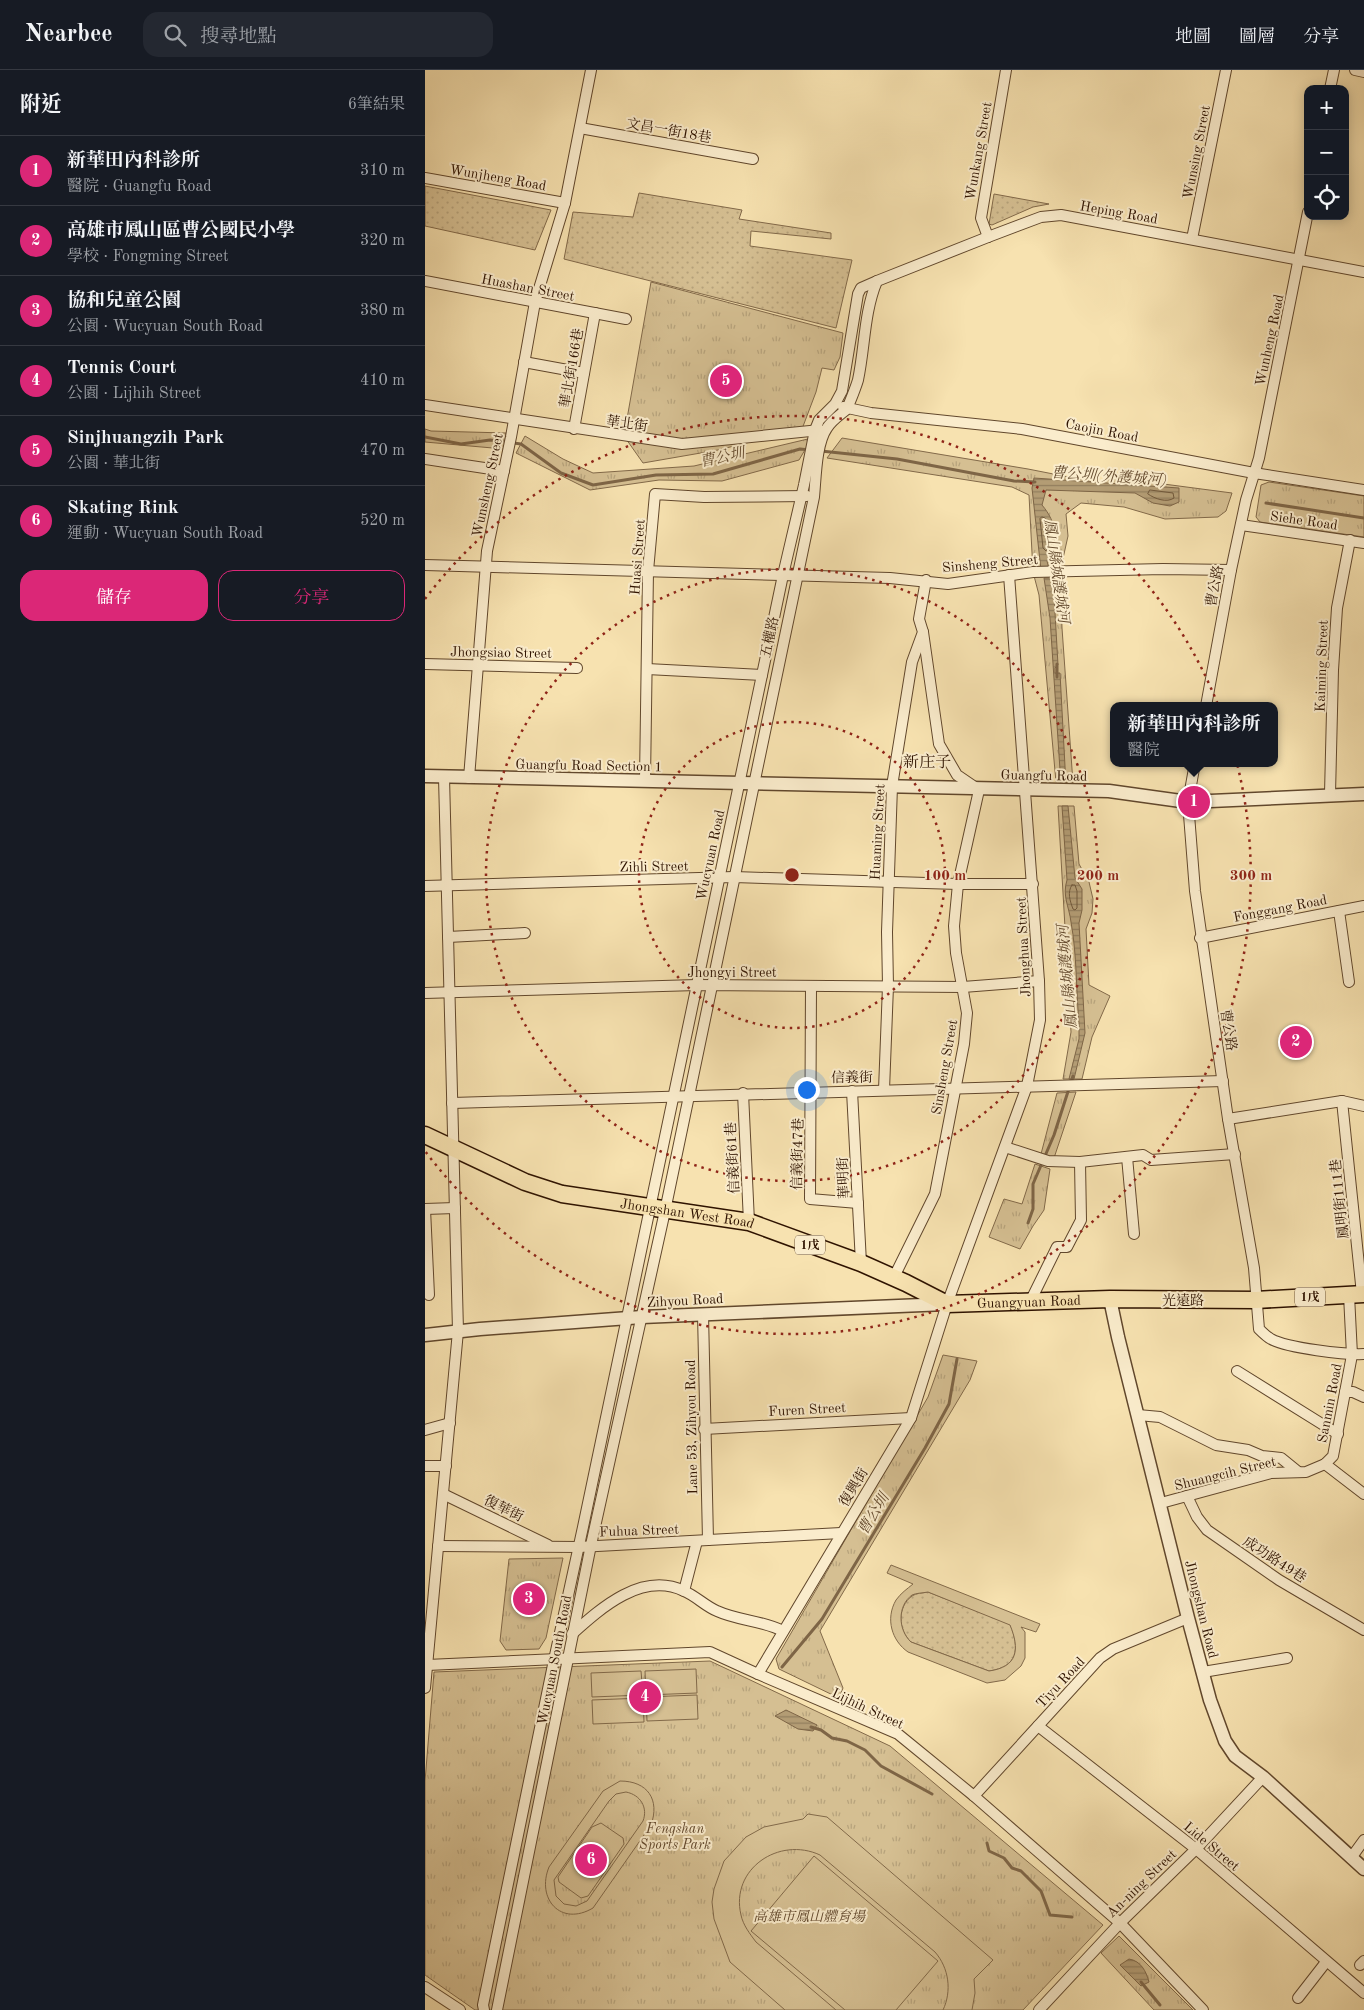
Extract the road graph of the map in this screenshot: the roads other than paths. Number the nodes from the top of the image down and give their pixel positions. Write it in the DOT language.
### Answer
graph roads {
  1 [pos="591,70"];
  2 [pos="1007,70"];
  3 [pos="1226,70"];
  4 [pos="1334,70"];
  5 [pos="1355,70"];
  6 [pos="1364,72"];
  7 [pos="1331,85"];
  8 [pos="580,128"];
  9 [pos="753,158"];
  10 [pos="425,178"];
  11 [pos="565,203"];
  12 [pos="1306,220"];
  13 [pos="988,237"];
  14 [pos="1193,239"];
  15 [pos="1299,260"];
  16 [pos="1364,272"];
  17 [pos="425,281"];
  18 [pos="877,281"];
  19 [pos="535,302"];
  20 [pos="595,313"];
  21 [pos="627,319"];
  22 [pos="524,362"];
  23 [pos="584,373"];
  24 [pos="835,404"];
  25 [pos="425,405"];
  26 [pos="847,409"];
  27 [pos="514,419"];
  28 [pos="574,429"];
  29 [pos="819,434"];
  30 [pos="425,459"];
  31 [pos="813,461"];
  32 [pos="504,472"];
  33 [pos="1254,473"];
  34 [pos="1364,490"];
  35 [pos="800,496"];
  36 [pos="814,496"];
  37 [pos="1241,524"];
  38 [pos="1350,540"];
  39 [pos="1364,542"];
  40 [pos="425,566"];
  41 [pos="485,568"];
  42 [pos="1231,570"];
  43 [pos="648,571"];
  44 [pos="783,575"];
  45 [pos="1009,575"];
  46 [pos="796,576"];
  47 [pos="926,580"];
  48 [pos="923,632"];
  49 [pos="425,664"];
  50 [pos="477,666"];
  51 [pos="577,668"];
  52 [pos="647,669"];
  53 [pos="762,675"];
  54 [pos="1207,702"];
  55 [pos="1194,767"];
  56 [pos="425,776"];
  57 [pos="444,777"];
  58 [pos="469,778"];
  59 [pos="645,781"];
  60 [pos="739,784"];
  61 [pos="753,784"];
  62 [pos="892,786"];
  63 [pos="979,790"];
  64 [pos="1024,790"];
  65 [pos="1330,794"];
  66 [pos="1364,794"];
  67 [pos="1188,802"];
  68 [pos="734,877"];
  69 [pos="719,878"];
  70 [pos="889,882"];
  71 [pos="958,884"];
  72 [pos="1033,884"];
  73 [pos="447,885"];
  74 [pos="425,886"];
  75 [pos="1364,906"];
  76 [pos="1339,911"];
  77 [pos="525,933"];
  78 [pos="448,937"];
  79 [pos="1201,938"];
  80 [pos="1039,981"];
  81 [pos="1349,982"];
  82 [pos="697,986"];
  83 [pos="712,986"];
  84 [pos="888,986"];
  85 [pos="811,987"];
  86 [pos="963,987"];
  87 [pos="449,992"];
  88 [pos="425,993"];
  89 [pos="1223,1081"];
  90 [pos="1027,1086"];
  91 [pos="954,1089"];
  92 [pos="884,1090"];
  93 [pos="852,1091"];
  94 [pos="812,1092"];
  95 [pos="743,1093"];
  96 [pos="689,1095"];
  97 [pos="673,1096"];
  98 [pos="1342,1102"];
  99 [pos="452,1103"];
  100 [pos="1364,1106"];
  101 [pos="1228,1119"];
  102 [pos="425,1135"];
  103 [pos="1005,1147"];
  104 [pos="454,1149"];
  105 [pos="1235,1154"];
  106 [pos="1127,1157"];
  107 [pos="1080,1162"];
  108 [pos="858,1202"];
  109 [pos="455,1208"];
  110 [pos="425,1209"];
  111 [pos="657,1209"];
  112 [pos="749,1222"];
  113 [pos="1134,1234"];
  114 [pos="861,1263"];
  115 [pos="894,1277"];
  116 [pos="1358,1294"];
  117 [pos="429,1296"];
  118 [pos="1110,1299"];
  119 [pos="1256,1300"];
  120 [pos="1031,1302"];
  121 [pos="947,1304"];
  122 [pos="703,1314"];
  123 [pos="642,1317"];
  124 [pos="626,1318"];
  125 [pos="458,1331"];
  126 [pos="425,1335"];
  127 [pos="1364,1354"];
  128 [pos="1352,1355"];
  129 [pos="1237,1372"];
  130 [pos="1345,1392"];
  131 [pos="1364,1397"];
  132 [pos="1138,1414"];
  133 [pos="911,1418"];
  134 [pos="450,1423"];
  135 [pos="704,1429"];
  136 [pos="425,1430"];
  137 [pos="1338,1434"];
  138 [pos="1325,1464"];
  139 [pos="425,1466"];
  140 [pos="446,1466"];
  141 [pos="1297,1471"];
  142 [pos="443,1494"];
  143 [pos="1364,1494"];
  144 [pos="1187,1496"];
  145 [pos="1161,1503"];
  146 [pos="841,1533"];
  147 [pos="708,1540"];
  148 [pos="697,1541"];
  149 [pos="438,1546"];
  150 [pos="552,1546"];
  151 [pos="591,1546"];
  152 [pos="579,1547"];
  153 [pos="425,1564"];
  154 [pos="437,1564"];
  155 [pos="684,1591"];
  156 [pos="1188,1618"];
  157 [pos="1364,1630"];
  158 [pos="783,1631"];
  159 [pos="573,1634"];
  160 [pos="427,1647"];
  161 [pos="1287,1658"];
  162 [pos="568,1659"];
  163 [pos="554,1660"];
  164 [pos="427,1665"];
  165 [pos="1203,1672"];
  166 [pos="758,1674"];
  167 [pos="425,1688"];
  168 [pos="1037,1726"];
  169 [pos="1263,1777"];
  170 [pos="974,1796"];
  171 [pos="1364,1840"];
  172 [pos="1196,1849"];
  173 [pos="1351,1858"];
  174 [pos="1364,1869"];
  175 [pos="1120,1923"];
  176 [pos="1326,1962"];
  177 [pos="425,1987"];
  178 [pos="1364,1993"];
  179 [pos="1298,1998"];
  180 [pos="460,2010"];
  181 [pos="484,2010"];
  182 [pos="497,2010"];
  183 [pos="1039,2010"];
  184 [pos="1203,2010"];
  1 -- 8 [label="street, Wunsheng Street"];
  2 -- 13 [label="street, Wunkang Street"];
  3 -- 14 [label="street, Wunsing Street"];
  4 -- 7 [label="street"];
  5 -- 6 [label="street"];
  8 -- 9 [label="street, 文昌一街18巷"];
  8 -- 11 [label="street, Wunsheng Street"];
  10 -- 11 [label="street, Wunjheng Road"];
  11 -- 19 [label="street, Wunsheng Street"];
  12 -- 15 [label="street, Wunheng Road"];
  13 -- 14 [label="street, Heping Road"];
  13 -- 18 [label="street, Heping Road"];
  14 -- 15 [label="street, Heping Road"];
  15 -- 16 [label="street, Heping Road"];
  15 -- 33 [label="street, Wunheng Road"];
  17 -- 19 [label="street, Huashan Street"];
  18 -- 24 [label="street, Heping Road"];
  18 -- 26 [label="street"];
  19 -- 20 [label="street, Huashan Street"];
  19 -- 22 [label="street, Wunsheng Street"];
  20 -- 21 [label="street, Huashan Street"];
  20 -- 23 [label="street, 華北街166巷"];
  22 -- 23 [label="street"];
  22 -- 27 [label="street, Wunsheng Street"];
  23 -- 28 [label="street, 華北街166巷"];
  24 -- 26 [label="street, Caojin Road"];
  24 -- 29 [label="street, Wucyuan Road"];
  25 -- 27 [label="street, 華北街"];
  26 -- 29 [label="street"];
  26 -- 33 [label="street, Caojin Road"];
  27 -- 28 [label="street, 華北街"];
  27 -- 32 [label="street, Wunsheng Street"];
  28 -- 29 [label="street, 華北街"];
  29 -- 31 [label="street, Wucyuan Road"];
  30 -- 32 [label="street"];
  31 -- 35 [label="street, Wucyuan Road"];
  31 -- 36 [label="street, 五權路"];
  32 -- 41 [label="street, Wunsheng Street"];
  33 -- 34 [label="street, Caojin Road"];
  33 -- 37 [label="street, 曹公路"];
  35 -- 36 [label="street, Huasi Street"];
  35 -- 43 [label="street, Huasi Street"];
  35 -- 44 [label="street, Wucyuan Road"];
  36 -- 46 [label="street, 五權路"];
  37 -- 38 [label="street, Siehe Road"];
  37 -- 42 [label="street, 曹公路"];
  38 -- 39 [label="street, Siehe Road"];
  38 -- 65 [label="street, Kaiming Street"];
  40 -- 41 [label="street, Sinsheng Street"];
  41 -- 43 [label="street, Sinsheng Street"];
  41 -- 50 [label="street, Wunsheng Street"];
  42 -- 45 [label="street, Sinsheng Street"];
  42 -- 54 [label="street, 曹公路"];
  43 -- 44 [label="street, Sinsheng Street"];
  43 -- 52 [label="street, Huasi Street"];
  44 -- 46 [label="street, Sinsheng Street"];
  44 -- 53 [label="street, Wucyuan Road"];
  45 -- 47 [label="street, Sinsheng Street"];
  45 -- 64 [label="street, Jhonghua Street"];
  46 -- 47 [label="street, Sinsheng Street"];
  46 -- 61 [label="street, 五權路"];
  47 -- 48 [label="street, Huaming Street"];
  48 -- 62 [label="street, Huaming Street"];
  48 -- 63 [label="street"];
  49 -- 50 [label="street, Jhongsiao Street"];
  50 -- 51 [label="street, Jhongsiao Street"];
  50 -- 58 [label="street, Wunsheng Street"];
  52 -- 53 [label="street"];
  52 -- 59 [label="street, Huasi Street"];
  53 -- 60 [label="street, Wucyuan Road"];
  55 -- 67 [label="street, 曹公路"];
  56 -- 57 [label="street, Guangfu Road Section 1"];
  57 -- 58 [label="street, Guangfu Road Section 1"];
  57 -- 73 [label="street"];
  58 -- 59 [label="street, Guangfu Road Section 1"];
  59 -- 60 [label="street, Guangfu Road Section 1"];
  60 -- 61 [label="street, Guangfu Road Section 1"];
  60 -- 69 [label="street, Wucyuan Road"];
  61 -- 62 [label="street, Guangfu Road"];
  61 -- 68 [label="street, Wucyuan Road"];
  62 -- 63 [label="street, Guangfu Road"];
  62 -- 70 [label="street, Huaming Street"];
  63 -- 64 [label="street, Guangfu Road"];
  63 -- 71 [label="street, Sinsheng Street"];
  64 -- 67 [label="street, Guangfu Road"];
  64 -- 72 [label="street, Jhonghua Street"];
  65 -- 66 [label="street, Guangfu Road"];
  65 -- 67 [label="street, Guangfu Road"];
  67 -- 79 [label="street, 曹公路"];
  68 -- 69 [label="street, Zihli Street"];
  68 -- 70 [label="street, Zihli Street"];
  68 -- 83 [label="street, Wucyuan Road"];
  69 -- 73 [label="street, Zihli Street"];
  69 -- 82 [label="street, Wucyuan Road"];
  70 -- 71 [label="street, Zihli Street"];
  70 -- 84 [label="street, Huaming Street"];
  71 -- 72 [label="street, Zihli Street"];
  71 -- 86 [label="street, Sinsheng Street"];
  72 -- 80 [label="street, Jhonghua Street"];
  73 -- 74 [label="street, Zihli Street"];
  73 -- 78 [label="street"];
  75 -- 76 [label="street, Fonggang Road"];
  76 -- 79 [label="street, Fonggang Road"];
  76 -- 81 [label="street"];
  77 -- 78 [label="street"];
  78 -- 87 [label="street"];
  79 -- 89 [label="street, 曹公路"];
  80 -- 86 [label="street, Jhongyi Street"];
  80 -- 90 [label="street, Jhonghua Street"];
  82 -- 83 [label="street, Jhongyi Street"];
  82 -- 87 [label="street, Jhongyi Street"];
  82 -- 97 [label="street, Wucyuan Road"];
  83 -- 85 [label="street, Jhongyi Street"];
  83 -- 96 [label="street, Wucyuan Road"];
  84 -- 85 [label="street, Jhongyi Street"];
  84 -- 86 [label="street, Jhongyi Street"];
  84 -- 92 [label="street, Huaming Street"];
  85 -- 94 [label="street"];
  86 -- 91 [label="street, Sinsheng Street"];
  87 -- 88 [label="street, Jhongyi Street"];
  87 -- 99 [label="street"];
  89 -- 90 [label="street, 信義街"];
  89 -- 101 [label="street, 曹公路"];
  90 -- 91 [label="street, 信義街"];
  90 -- 103 [label="street, Jhonghua Street"];
  91 -- 92 [label="street, 信義街"];
  91 -- 115 [label="street, Sinsheng Street"];
  92 -- 93 [label="street, 信義街"];
  93 -- 94 [label="street, 信義街"];
  93 -- 108 [label="street, 華明街"];
  94 -- 95 [label="street, 信義街"];
  94 -- 108 [label="street, 信義街47巷"];
  95 -- 96 [label="street, 信義街"];
  95 -- 112 [label="street, 信義街61巷"];
  96 -- 97 [label="street, 信義街"];
  96 -- 111 [label="street, Wucyuan Road"];
  97 -- 99 [label="street, 信義街"];
  97 -- 111 [label="street, Wucyuan Road"];
  98 -- 100 [label="street"];
  98 -- 101 [label="street"];
  98 -- 116 [label="street, 鳳明街111巷"];
  99 -- 104 [label="street"];
  101 -- 105 [label="street, 曹公路"];
  102 -- 104 [label="main road, Jhongshan West Road / 1戊"];
  103 -- 107 [label="street"];
  103 -- 121 [label="street, Jhonghua Street"];
  104 -- 109 [label="street"];
  104 -- 111 [label="main road, Jhongshan West Road / 1戊"];
  105 -- 106 [label="street"];
  105 -- 119 [label="street, 曹公路"];
  106 -- 107 [label="street"];
  106 -- 113 [label="street"];
  107 -- 120 [label="street"];
  108 -- 114 [label="street, 華明街"];
  109 -- 110 [label="street"];
  109 -- 125 [label="street"];
  110 -- 117 [label="street"];
  111 -- 112 [label="main road, Jhongshan West Road / 1戊"];
  111 -- 123 [label="street, Wucyuan Road"];
  111 -- 124 [label="street, Wucyuan Road"];
  112 -- 114 [label="main road, Jhongshan West Road / 1戊"];
  114 -- 115 [label="main road, Jhongshan West Road / 1戊"];
  115 -- 121 [label="main road, Jhongshan West Road / 1戊"];
  116 -- 119 [label="main road, 1戊"];
  116 -- 128 [label="street, Sanmin Road"];
  118 -- 119 [label="main road, 光遠路 / 1戊"];
  118 -- 120 [label="main road, Guangyuan Road / 1戊"];
  118 -- 132 [label="street, Jhongshan Road"];
  119 -- 128 [label="street, 曹公路"];
  120 -- 121 [label="main road, Guangyuan Road / 1戊"];
  121 -- 122 [label="street, Zihyou Road"];
  121 -- 133 [label="street, 復興街"];
  122 -- 123 [label="street, Zihyou Road"];
  122 -- 135 [label="street, Lane 53, Zihyou Road"];
  123 -- 124 [label="street, Zihyou Road"];
  123 -- 151 [label="street, Wucyuan South Road"];
  124 -- 125 [label="street, Zihyou Road"];
  124 -- 152 [label="street, Wucyuan South Road"];
  125 -- 126 [label="street, Zihyou Road"];
  125 -- 134 [label="street"];
  127 -- 128 [label="street, 曹公路"];
  128 -- 130 [label="street, Sanmin Road"];
  129 -- 137 [label="street"];
  130 -- 131 [label="street"];
  130 -- 137 [label="street, Sanmin Road"];
  132 -- 141 [label="street"];
  132 -- 145 [label="street, Jhongshan Road"];
  133 -- 135 [label="street, Furen Street"];
  133 -- 146 [label="street, 復興街"];
  134 -- 136 [label="street"];
  134 -- 140 [label="street"];
  135 -- 147 [label="street, Lane 53, Zihyou Road"];
  137 -- 138 [label="street, Sanmin Road"];
  138 -- 141 [label="street, Shuangcih Street"];
  138 -- 143 [label="street, Sanmin Road"];
  139 -- 140 [label="street"];
  140 -- 142 [label="street"];
  141 -- 144 [label="street, Shuangcih Street"];
  142 -- 149 [label="street"];
  142 -- 150 [label="street, 復華街"];
  144 -- 145 [label="street, Shuangcih Street"];
  144 -- 157 [label="street, 成功路49巷"];
  145 -- 156 [label="street, Jhongshan Road"];
  146 -- 147 [label="street, Fuhua Street"];
  146 -- 158 [label="street, 復興街"];
  147 -- 148 [label="street, Fuhua Street"];
  148 -- 151 [label="street, Fuhua Street"];
  148 -- 155 [label="street"];
  149 -- 150 [label="street, Fuhua Street"];
  149 -- 154 [label="street"];
  150 -- 152 [label="street, Fuhua Street"];
  151 -- 152 [label="street, Fuhua Street"];
  151 -- 159 [label="street, Wucyuan South Road"];
  152 -- 163 [label="street, Wucyuan South Road"];
  153 -- 154 [label="street"];
  154 -- 160 [label="street"];
  155 -- 158 [label="street"];
  155 -- 159 [label="street"];
  156 -- 165 [label="street, Jhongshan Road"];
  156 -- 168 [label="street, Tiyu Road"];
  158 -- 166 [label="street, 復興街"];
  159 -- 162 [label="street, Wucyuan South Road"];
  160 -- 164 [label="street"];
  161 -- 165 [label="street"];
  162 -- 163 [label="street, Lijhih Street"];
  162 -- 166 [label="street, Lijhih Street"];
  162 -- 182 [label="street, Wucyuan South Road"];
  163 -- 164 [label="street, Lijhih Street"];
  163 -- 181 [label="street, Wucyuan South Road"];
  164 -- 167 [label="street"];
  165 -- 169 [label="street, Jhongshan Road"];
  166 -- 170 [label="street, Lijhih Street"];
  168 -- 170 [label="street, Tiyu Road"];
  168 -- 172 [label="street, Lide Street"];
  169 -- 172 [label="street, An-ning Street"];
  169 -- 173 [label="street, Jhongshan Road"];
  170 -- 175 [label="street, Lijhih Street"];
  171 -- 173 [label="street"];
  172 -- 175 [label="street, An-ning Street"];
  172 -- 176 [label="street, Lide Street"];
  173 -- 174 [label="street, Jhongshan Road"];
  175 -- 183 [label="street, An-ning Street"];
  175 -- 184 [label="street, Lijhih Street"];
  176 -- 178 [label="street, Lide Street"];
  176 -- 179 [label="street"];
  177 -- 180 [label="street"];
}
